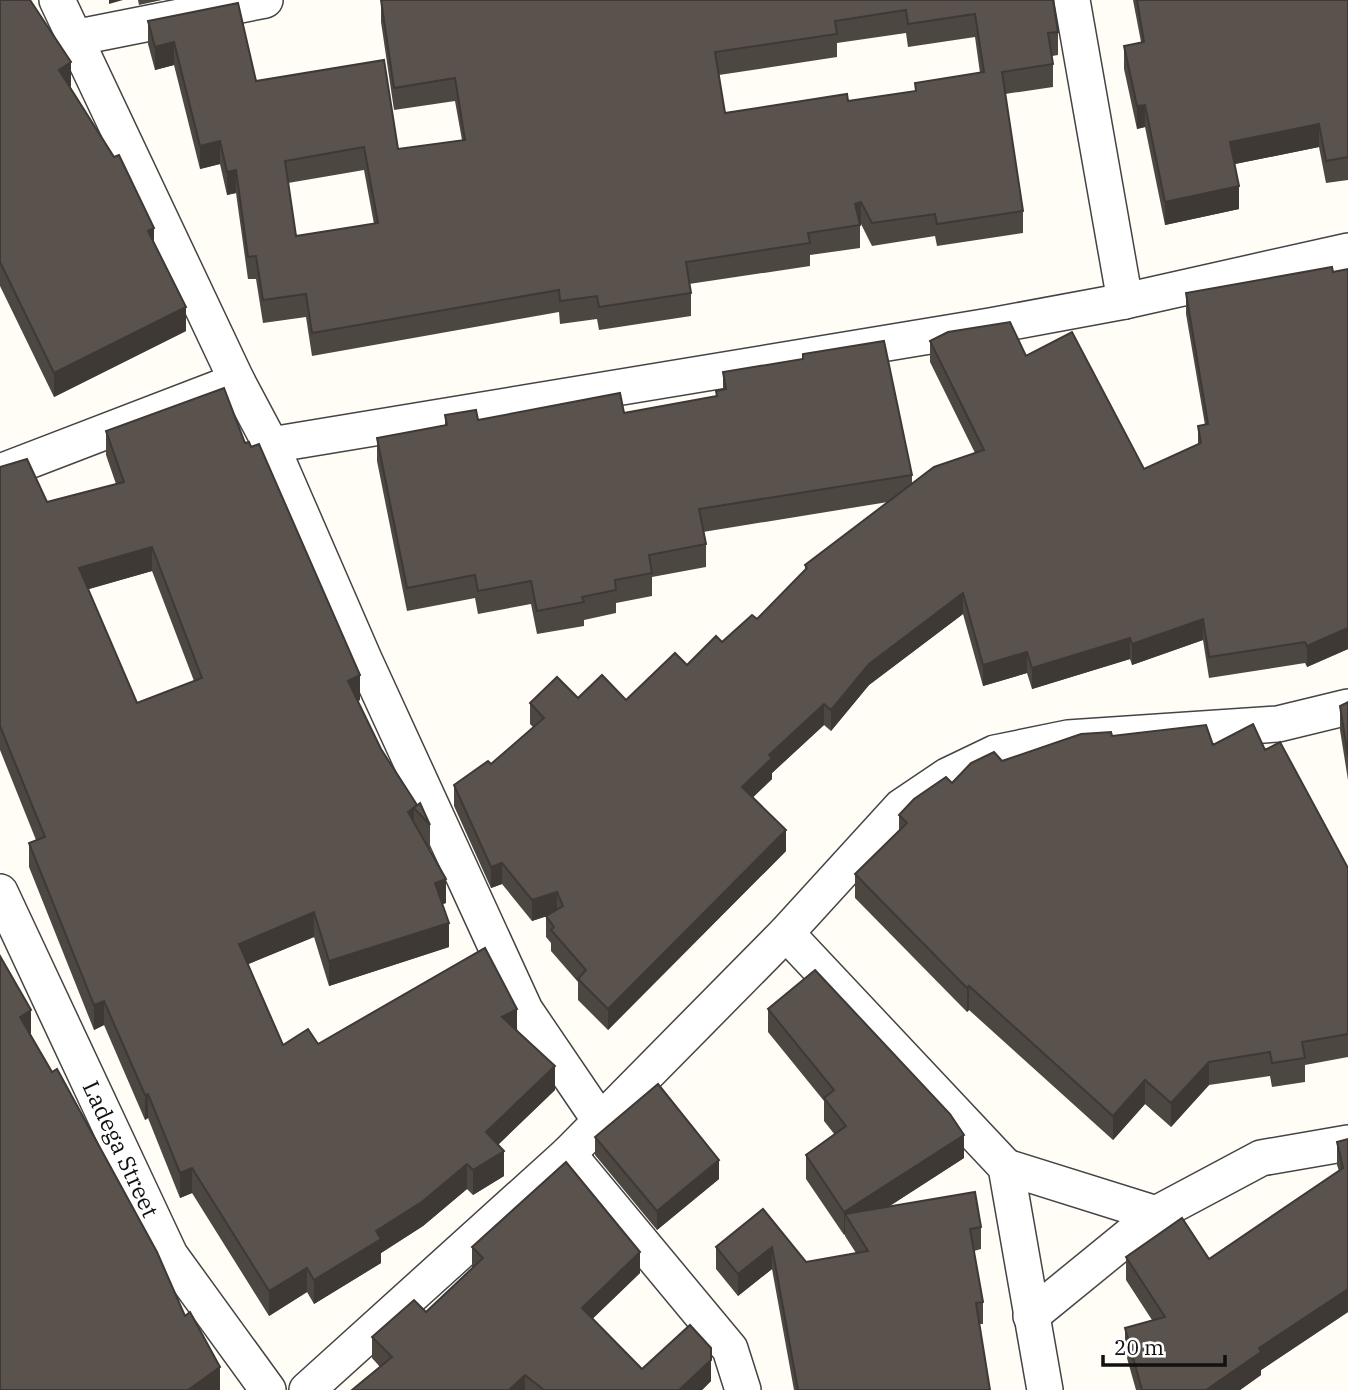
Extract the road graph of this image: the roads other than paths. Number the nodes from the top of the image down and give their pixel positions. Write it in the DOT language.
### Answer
graph roads {
  1 [pos="58,0"];
  2 [pos="265,0"];
  3 [pos="1072,0"];
  4 [pos="74,38"];
  5 [pos="1348,251"];
  6 [pos="1125,301"];
  7 [pos="237,381"];
  8 [pos="271,445"];
  9 [pos="0,472"];
  10 [pos="1348,707"];
  11 [pos="0,891"];
  12 [pos="786,933"];
  13 [pos="599,1119"];
  14 [pos="1348,1143"];
  15 [pos="568,1154"];
  16 [pos="1006,1167"];
  17 [pos="1156,1213"];
  18 [pos="1031,1316"];
  19 [pos="268,1390"];
  20 [pos="307,1390"];
  21 [pos="743,1390"];
  22 [pos="1045,1390"];
  1 -- 4 [label="street"];
  2 -- 4 [label="street"];
  3 -- 6 [label="street"];
  4 -- 7 [label="street"];
  5 -- 6 [label="street"];
  6 -- 8 [label="street"];
  7 -- 8 [label="street"];
  7 -- 9 [label="street"];
  8 -- 13 [label="street"];
  10 -- 12 [label="street"];
  11 -- 19 [label="street, Ladega Street"];
  12 -- 13 [label="street"];
  12 -- 16 [label="street"];
  13 -- 15 [label="street"];
  14 -- 17 [label="street"];
  15 -- 20 [label="street"];
  15 -- 21 [label="street"];
  16 -- 17 [label="street"];
  16 -- 18 [label="street"];
  17 -- 18 [label="street"];
  18 -- 22 [label="street"];
}
